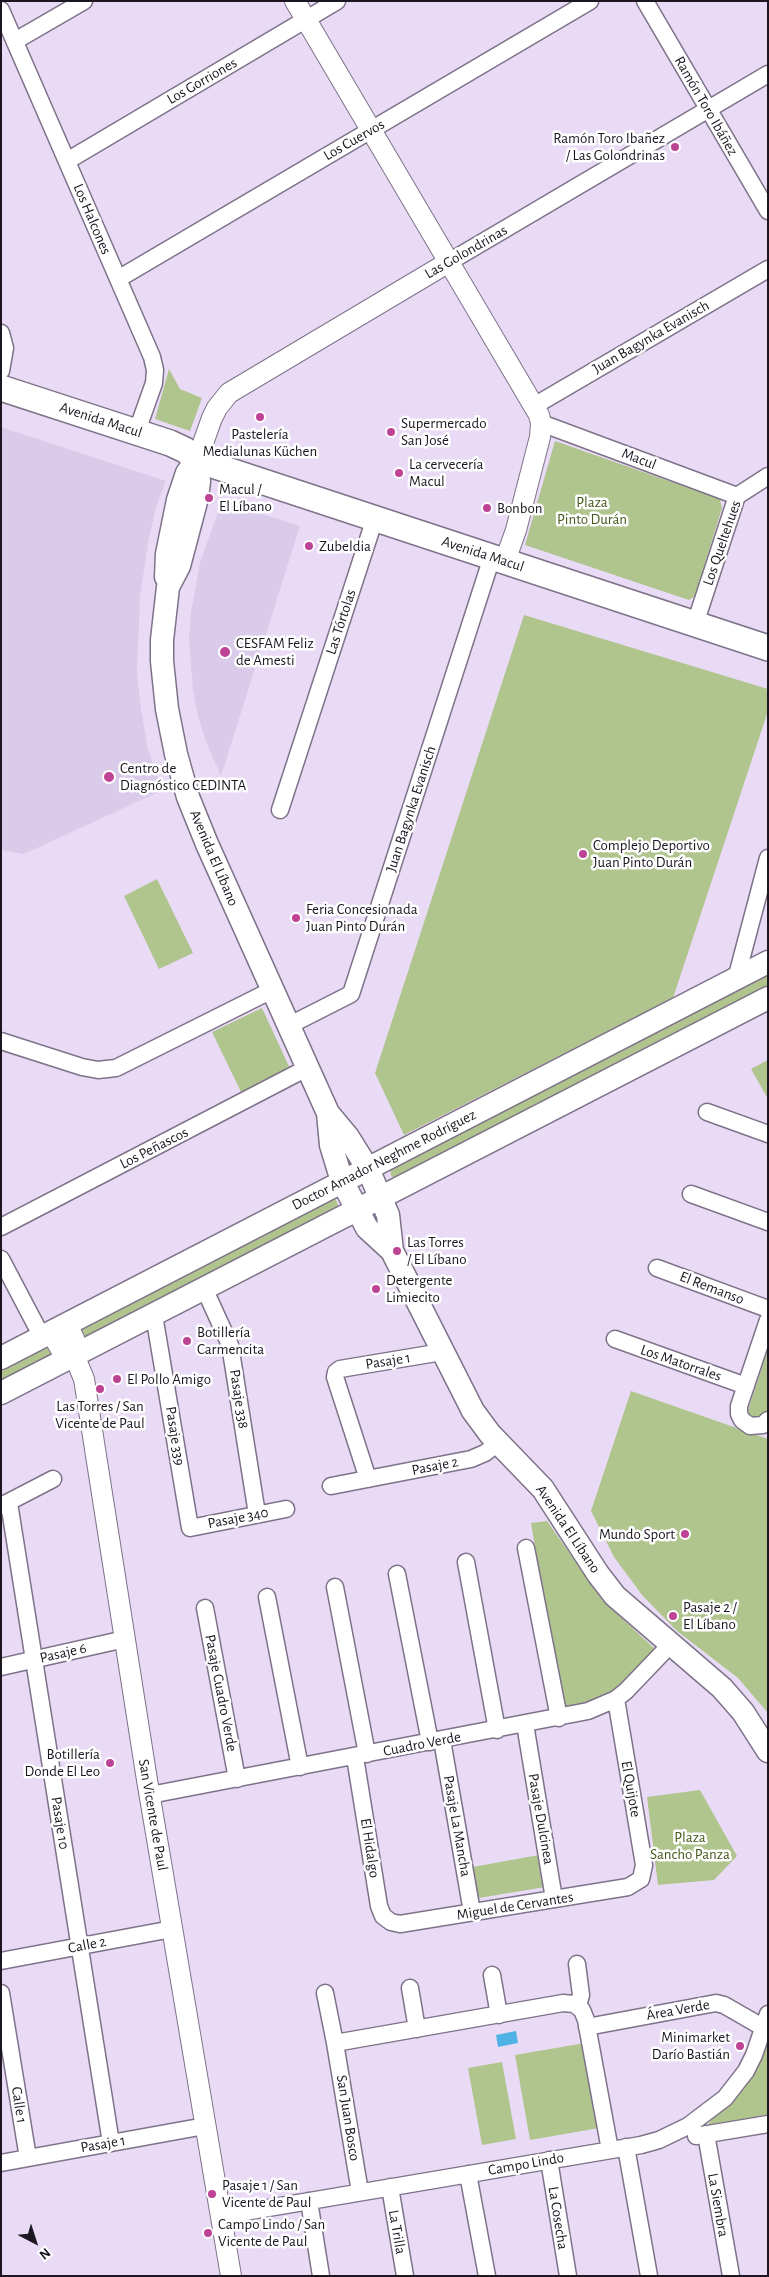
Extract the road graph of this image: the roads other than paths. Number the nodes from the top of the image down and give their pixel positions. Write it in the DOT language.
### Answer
graph roads {
  1 [pos="84,1"];
  2 [pos="295,1"];
  3 [pos="337,1"];
  4 [pos="590,1"];
  5 [pos="645,1"];
  6 [pos="1,10"];
  7 [pos="306,20"];
  8 [pos="15,42"];
  9 [pos="768,74"];
  10 [pos="708,109"];
  11 [pos="371,130"];
  12 [pos="67,161"];
  13 [pos="768,212"];
  14 [pos="449,262"];
  15 [pos="768,269"];
  16 [pos="118,279"];
  17 [pos="1,333"];
  18 [pos="1,371"];
  19 [pos="1,388"];
  20 [pos="1,404"];
  21 [pos="537,415"];
  22 [pos="137,431"];
  23 [pos="198,460"];
  24 [pos="768,476"];
  25 [pos="737,496"];
  26 [pos="375,518"];
  27 [pos="498,559"];
  28 [pos="695,624"];
  29 [pos="768,648"];
  30 [pos="280,810"];
  31 [pos="768,858"];
  32 [pos="768,962"];
  33 [pos="736,979"];
  34 [pos="272,990"];
  35 [pos="768,998"];
  36 [pos="650,1023"];
  37 [pos="288,1026"];
  38 [pos="1,1041"];
  39 [pos="665,1051"];
  40 [pos="307,1068"];
  41 [pos="707,1112"];
  42 [pos="328,1113"];
  43 [pos="768,1134"];
  44 [pos="368,1169"];
  45 [pos="342,1181"];
  46 [pos="691,1194"];
  47 [pos="381,1197"];
  48 [pos="357,1210"];
  49 [pos="768,1222"];
  50 [pos="1,1227"];
  51 [pos="392,1251"];
  52 [pos="1,1259"];
  53 [pos="657,1268"];
  54 [pos="204,1288"];
  55 [pos="768,1309"];
  56 [pos="154,1314"];
  57 [pos="768,1320"];
  58 [pos="53,1331"];
  59 [pos="616,1340"];
  60 [pos="442,1352"];
  61 [pos="74,1355"];
  62 [pos="1,1358"];
  63 [pos="746,1386"];
  64 [pos="1,1393"];
  65 [pos="768,1420"];
  66 [pos="498,1443"];
  67 [pos="368,1478"];
  68 [pos="53,1479"];
  69 [pos="330,1486"];
  70 [pos="5,1505"];
  71 [pos="286,1509"];
  72 [pos="258,1514"];
  73 [pos="190,1528"];
  74 [pos="526,1548"];
  75 [pos="466,1562"];
  76 [pos="397,1574"];
  77 [pos="335,1587"];
  78 [pos="267,1597"];
  79 [pos="205,1608"];
  80 [pos="125,1639"];
  81 [pos="671,1644"];
  82 [pos="34,1660"];
  83 [pos="1,1667"];
  84 [pos="616,1699"];
  85 [pos="559,1718"];
  86 [pos="497,1730"];
  87 [pos="526,1732"];
  88 [pos="436,1741"];
  89 [pos="768,1751"];
  90 [pos="361,1756"];
  91 [pos="300,1767"];
  92 [pos="237,1779"];
  93 [pos="150,1796"];
  94 [pos="641,1879"];
  95 [pos="554,1899"];
  96 [pos="472,1912"];
  97 [pos="387,1920"];
  98 [pos="172,1929"];
  99 [pos="80,1946"];
  100 [pos="1,1961"];
  101 [pos="577,1964"];
  102 [pos="492,1975"];
  103 [pos="410,1988"];
  104 [pos="325,1993"];
  105 [pos="2,1998"];
  106 [pos="578,2006"];
  107 [pos="500,2015"];
  108 [pos="766,2021"];
  109 [pos="587,2027"];
  110 [pos="417,2029"];
  111 [pos="336,2043"];
  112 [pos="8,2080"];
  113 [pos="768,2124"];
  114 [pos="205,2126"];
  115 [pos="676,2132"];
  116 [pos="706,2134"];
  117 [pos="111,2143"];
  118 [pos="618,2149"];
  119 [pos="28,2158"];
  120 [pos="549,2160"];
  121 [pos="1,2163"];
  122 [pos="468,2174"];
  123 [pos="390,2187"];
  124 [pos="360,2192"];
  125 [pos="309,2201"];
  126 [pos="221,2216"];
  127 [pos="231,2276"];
  128 [pos="321,2276"];
  129 [pos="405,2276"];
  130 [pos="487,2276"];
  131 [pos="568,2276"];
  132 [pos="648,2276"];
  133 [pos="731,2276"];
  1 -- 8 [label="street"];
  2 -- 7 [label="street"];
  3 -- 7 [label="street, Los Gorriones"];
  4 -- 11 [label="street, Los Cuervos"];
  5 -- 10 [label="street, Ramón Toro Ibáñez"];
  6 -- 8 [label="street, Los Halcones"];
  7 -- 11 [label="street"];
  7 -- 12 [label="street, Los Gorriones"];
  8 -- 12 [label="street, Los Halcones"];
  9 -- 10 [label="street, Las Golondrinas"];
  10 -- 13 [label="street, Ramón Toro Ibáñez"];
  10 -- 14 [label="street, Las Golondrinas"];
  11 -- 14 [label="street"];
  11 -- 16 [label="street, Los Cuervos"];
  12 -- 16 [label="street, Los Halcones"];
  14 -- 21 [label="street"];
  14 -- 23 [label="street, Las Golondrinas"];
  15 -- 21 [label="street, Juan Bagynka Evanisch"];
  16 -- 22 [label="street, Los Halcones"];
  17 -- 18 [label="street"];
  19 -- 22 [label="main road, Avenida Macul"];
  20 -- 23 [label="main road, Avenida Macul"];
  21 -- 25 [label="street, Macul"];
  21 -- 27 [label="street"];
  22 -- 23 [label="main road, Avenida Macul"];
  23 -- 26 [label="main road, Avenida Macul"];
  23 -- 34 [label="main road, Avenida El Líbano"];
  24 -- 25 [label="street, Los Queltehues"];
  25 -- 28 [label="street, Los Queltehues"];
  26 -- 27 [label="main road, Avenida Macul"];
  26 -- 30 [label="street, Las Tórtolas"];
  27 -- 28 [label="main road, Avenida Macul"];
  27 -- 37 [label="street, Juan Bagynka Evanisch"];
  28 -- 29 [label="main road, Avenida Macul"];
  31 -- 33 [label="street"];
  32 -- 33 [label="main road, Doctor Amador Neghme Rodríguez"];
  33 -- 36 [label="main road, Doctor Amador Neghme Rodríguez"];
  34 -- 37 [label="main road, Avenida El Líbano"];
  34 -- 38 [label="street"];
  35 -- 39 [label="main road, Doctor Amador Neghme Rodríguez"];
  36 -- 39 [label="main road"];
  36 -- 44 [label="main road, Doctor Amador Neghme Rodríguez"];
  37 -- 40 [label="main road, Avenida El Líbano"];
  39 -- 47 [label="main road, Doctor Amador Neghme Rodríguez"];
  40 -- 42 [label="main road, Avenida El Líbano"];
  40 -- 50 [label="street, Los Peñascos"];
  41 -- 43 [label="street"];
  42 -- 44 [label="main road, Avenida El Líbano"];
  42 -- 45 [label="main road, Avenida El Líbano"];
  44 -- 45 [label="main road, Doctor Amador Neghme Rodríguez"];
  44 -- 47 [label="main road, Avenida El Líbano"];
  45 -- 48 [label="main road, Avenida El Líbano"];
  45 -- 58 [label="main road, Doctor Amador Neghme Rodríguez"];
  46 -- 49 [label="street"];
  47 -- 48 [label="main road, Doctor Amador Neghme Rodríguez"];
  47 -- 51 [label="main road, Avenida El Líbano"];
  48 -- 51 [label="main road, Avenida El Líbano"];
  48 -- 54 [label="main road, Doctor Amador Neghme Rodríguez"];
  51 -- 60 [label="main road, Avenida El Líbano"];
  52 -- 58 [label="street"];
  53 -- 55 [label="street, El Remanso"];
  54 -- 56 [label="main road, Doctor Amador Neghme Rodríguez"];
  54 -- 72 [label="street, Pasaje 338"];
  56 -- 61 [label="main road, Doctor Amador Neghme Rodríguez"];
  56 -- 73 [label="street, Pasaje 339"];
  57 -- 63 [label="street"];
  58 -- 61 [label="street, San Vicente de Paul"];
  58 -- 62 [label="main road, Doctor Amador Neghme Rodríguez"];
  59 -- 63 [label="street, Los Matorrales"];
  60 -- 66 [label="main road, Avenida El Líbano"];
  60 -- 67 [label="street, Pasaje 1"];
  61 -- 64 [label="main road, Doctor Amador Neghme Rodríguez"];
  61 -- 80 [label="street, San Vicente de Paul"];
  63 -- 65 [label="street"];
  66 -- 67 [label="street, Pasaje 2"];
  66 -- 81 [label="main road, Avenida El Líbano"];
  67 -- 69 [label="street, Pasaje 2"];
  68 -- 70 [label="street"];
  70 -- 82 [label="street, Pasaje 10"];
  71 -- 72 [label="street, Pasaje 340"];
  72 -- 73 [label="street, Pasaje 340"];
  74 -- 85 [label="street"];
  75 -- 86 [label="street"];
  76 -- 88 [label="street"];
  77 -- 90 [label="street"];
  78 -- 91 [label="street"];
  79 -- 92 [label="street, Pasaje Cuadro Verde"];
  80 -- 82 [label="street, Pasaje 6"];
  80 -- 93 [label="street, San Vicente de Paul"];
  81 -- 84 [label="street, Cuadro Verde"];
  81 -- 89 [label="main road, Avenida El Líbano"];
  82 -- 83 [label="street, Pasaje 6"];
  82 -- 99 [label="street, Pasaje 10"];
  84 -- 85 [label="street, Cuadro Verde"];
  84 -- 94 [label="street, El Quijote"];
  85 -- 87 [label="street, Cuadro Verde"];
  86 -- 87 [label="street, Cuadro Verde"];
  86 -- 88 [label="street, Cuadro Verde"];
  87 -- 95 [label="street, Pasaje Dulcinea"];
  88 -- 90 [label="street, Cuadro Verde"];
  88 -- 96 [label="street, Pasaje La Mancha"];
  90 -- 91 [label="street, Cuadro Verde"];
  90 -- 97 [label="street, El Hidalgo"];
  91 -- 92 [label="street, Cuadro Verde"];
  92 -- 93 [label="street, Cuadro Verde"];
  93 -- 98 [label="street, San Vicente de Paul"];
  94 -- 95 [label="street, Miguel de Cervantes"];
  95 -- 96 [label="street, Miguel de Cervantes"];
  96 -- 97 [label="street, Miguel de Cervantes"];
  98 -- 99 [label="street, Calle 2"];
  98 -- 114 [label="street, San Vicente de Paul"];
  99 -- 100 [label="street, Calle 2"];
  99 -- 117 [label="street, Pasaje 10"];
  101 -- 106 [label="street"];
  102 -- 107 [label="street"];
  103 -- 110 [label="street"];
  104 -- 111 [label="street, San Juan Bosco"];
  105 -- 112 [label="street, Calle 1"];
  106 -- 107 [label="street"];
  106 -- 109 [label="street"];
  107 -- 110 [label="street"];
  108 -- 109 [label="street, Área Verde"];
  108 -- 115 [label="street, Campo Lindo"];
  109 -- 118 [label="street"];
  110 -- 111 [label="street"];
  111 -- 124 [label="street, San Juan Bosco"];
  112 -- 119 [label="street, Calle 1"];
  113 -- 116 [label="street"];
  114 -- 117 [label="street, Pasaje 1"];
  114 -- 126 [label="street, San Vicente de Paul"];
  115 -- 116 [label="street"];
  115 -- 118 [label="street, Campo Lindo"];
  116 -- 133 [label="street, La Siembra"];
  117 -- 119 [label="street, Pasaje 1"];
  118 -- 120 [label="street, Campo Lindo"];
  118 -- 132 [label="street"];
  119 -- 121 [label="street, Pasaje 1"];
  120 -- 122 [label="street, Campo Lindo"];
  120 -- 131 [label="street, La Cosecha"];
  122 -- 123 [label="street, Campo Lindo"];
  122 -- 130 [label="street"];
  123 -- 124 [label="street, Campo Lindo"];
  123 -- 129 [label="street, La Trilla"];
  124 -- 125 [label="street, Campo Lindo"];
  125 -- 126 [label="street, Campo Lindo"];
  125 -- 128 [label="street"];
  126 -- 127 [label="street, San Vicente de Paul"];
}
